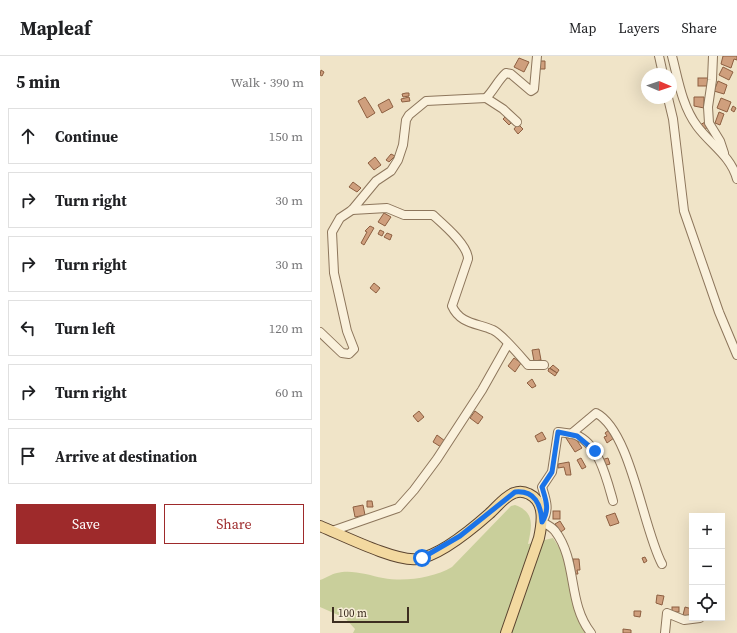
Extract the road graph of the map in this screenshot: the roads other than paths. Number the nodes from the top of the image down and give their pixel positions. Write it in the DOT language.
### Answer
graph roads {
  1 [pos="537,56"];
  2 [pos="659,56"];
  3 [pos="672,56"];
  4 [pos="713,56"];
  5 [pos="662,68"];
  6 [pos="486,98"];
  7 [pos="669,104"];
  8 [pos="517,122"];
  9 [pos="725,155"];
  10 [pos="737,180"];
  11 [pos="352,210"];
  12 [pos="320,332"];
  13 [pos="508,344"];
  14 [pos="737,355"];
  15 [pos="544,365"];
  16 [pos="571,434"];
  17 [pos="613,501"];
  18 [pos="542,522"];
  19 [pos="320,526"];
  20 [pos="320,530"];
  21 [pos="332,531"];
  22 [pos="662,564"];
  23 [pos="689,619"];
  24 [pos="501,633"];
  25 [pos="506,633"];
  26 [pos="591,633"];
  27 [pos="665,633"];
  1 -- 6 [label="street"];
  2 -- 5 [label="street"];
  3 -- 9 [label="street"];
  4 -- 9 [label="street"];
  6 -- 8 [label="street"];
  6 -- 11 [label="street"];
  7 -- 14 [label="street"];
  9 -- 10 [label="street"];
  11 -- 12 [label="street"];
  11 -- 13 [label="street"];
  13 -- 15 [label="street"];
  13 -- 21 [label="street"];
  16 -- 17 [label="street"];
  16 -- 18 [label="street"];
  16 -- 22 [label="street"];
  18 -- 21 [label="main road"];
  18 -- 25 [label="main road"];
  18 -- 26 [label="street"];
  19 -- 21 [label="main road"];
  20 -- 24 [label="main road"];
  23 -- 27 [label="street"];
}
